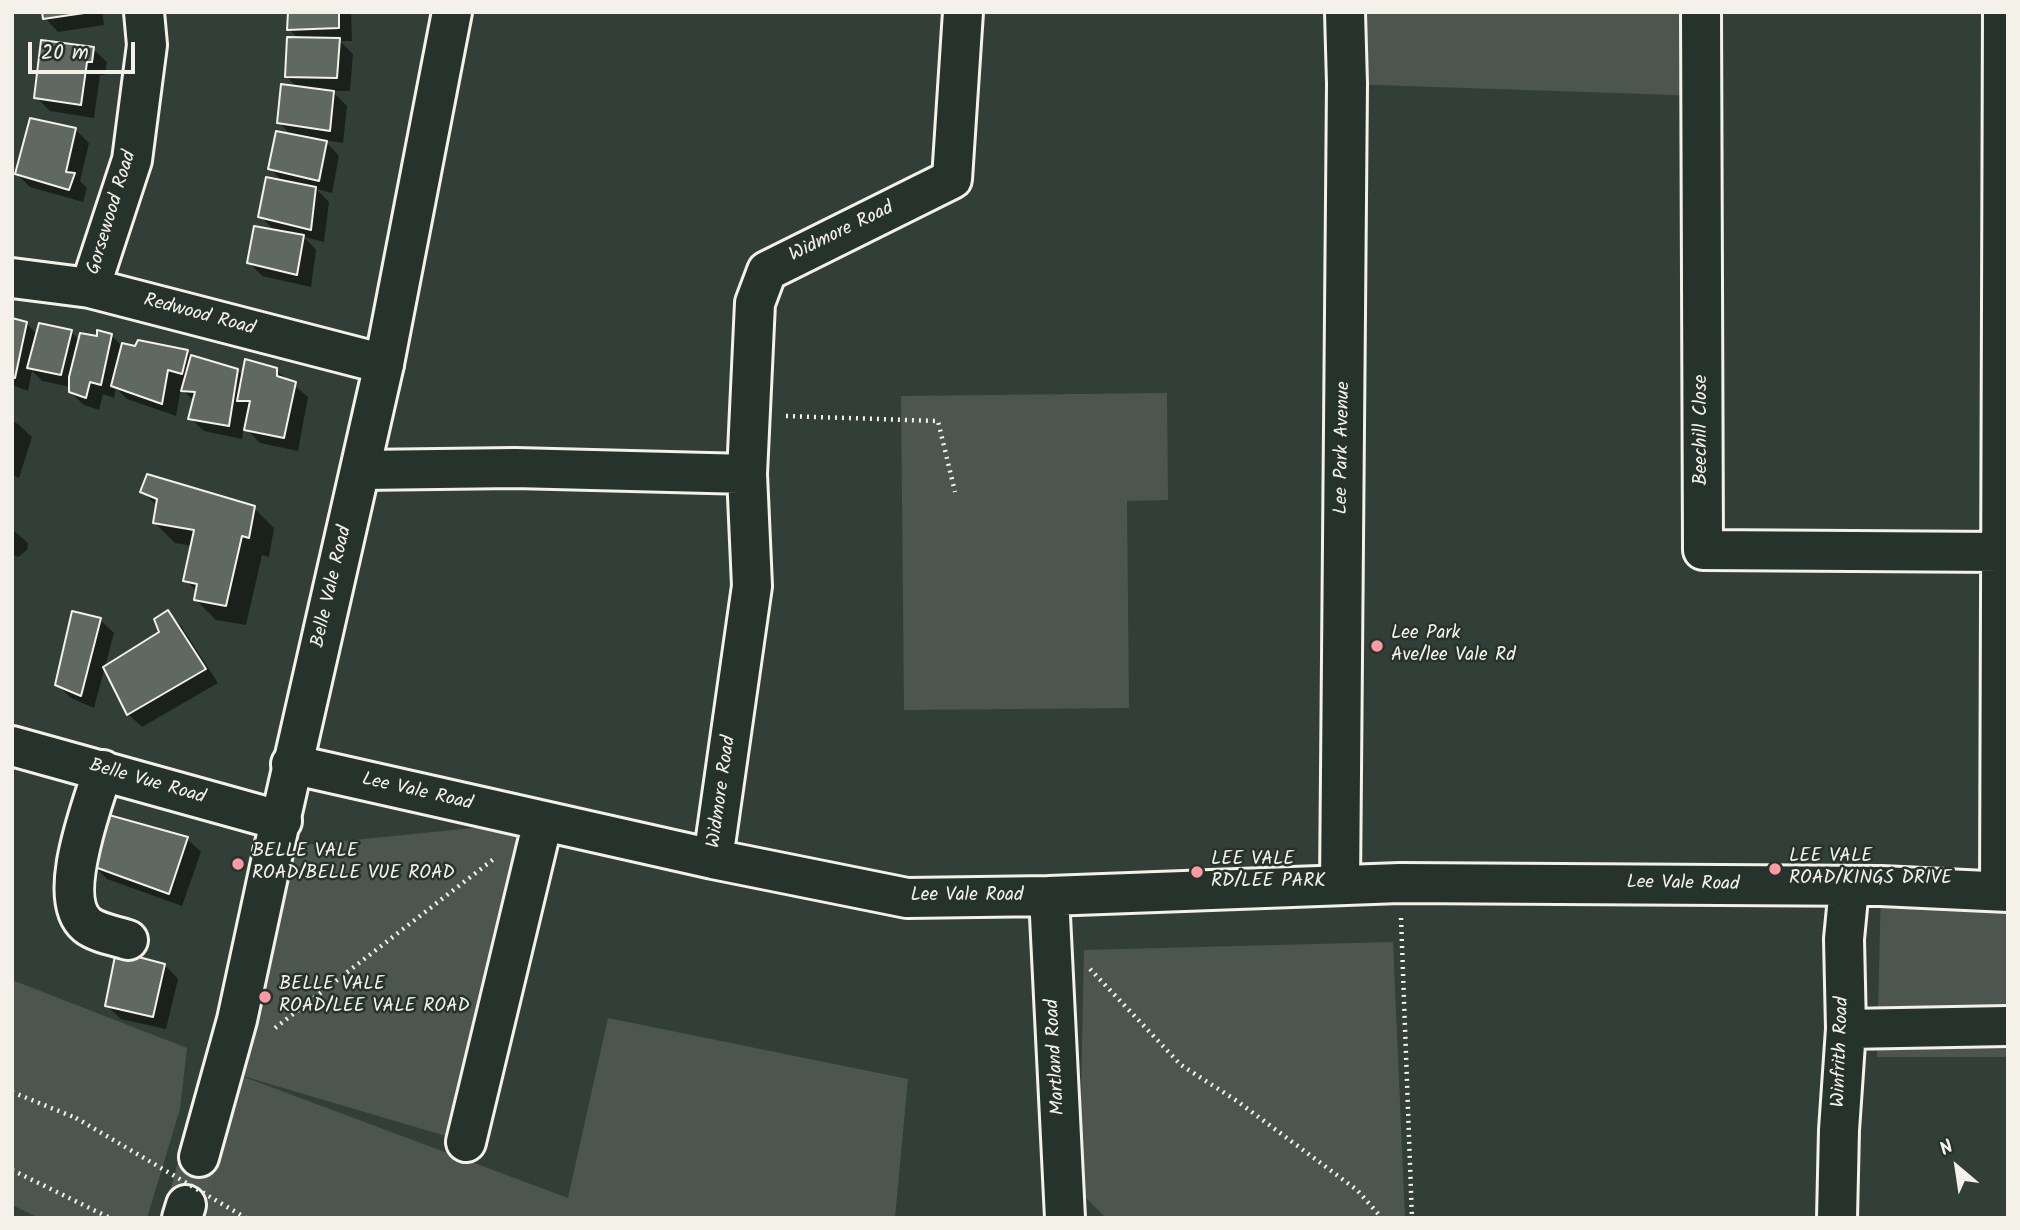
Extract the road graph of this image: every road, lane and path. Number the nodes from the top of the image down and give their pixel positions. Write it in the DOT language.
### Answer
graph roads {
  1 [pos="144,12"];
  2 [pos="452,12"];
  3 [pos="963,12"];
  4 [pos="1345,12"];
  5 [pos="1701,12"];
  6 [pos="2003,12"];
  7 [pos="12,278"];
  8 [pos="90,288"];
  9 [pos="384,364"];
  10 [pos="750,414"];
  11 [pos="361,470"];
  12 [pos="747,474"];
  13 [pos="955,492"];
  14 [pos="2002,552"];
  15 [pos="12,746"];
  16 [pos="291,765"];
  17 [pos="103,770"];
  18 [pos="282,821"];
  19 [pos="542,821"];
  20 [pos="498,855"];
  21 [pos="713,859"];
  22 [pos="1400,883"];
  23 [pos="1340,885"];
  24 [pos="1849,887"];
  25 [pos="2004,892"];
  26 [pos="1049,896"];
  27 [pos="128,940"];
  28 [pos="1052,954"];
  29 [pos="2008,1026"];
  30 [pos="1846,1029"];
  31 [pos="266,1035"];
  32 [pos="12,1092"];
  33 [pos="466,1142"];
  34 [pos="199,1157"];
  35 [pos="12,1170"];
  36 [pos="110,1218"];
  37 [pos="246,1218"];
  38 [pos="1065,1218"];
  39 [pos="1382,1218"];
  40 [pos="1412,1218"];
  41 [pos="1837,1218"];
  1 -- 8 [label="street, Gorsewood Road"];
  2 -- 9 [label="street, Belle Vale Road"];
  3 -- 10 [label="street, Widmore Road"];
  4 -- 23 [label="street, Lee Park Avenue"];
  5 -- 14 [label="street, Beechill Close"];
  6 -- 14 [label="street"];
  7 -- 8 [label="street, Redwood Road"];
  8 -- 9 [label="street, Redwood Road"];
  9 -- 11 [label="street, Belle Vale Road"];
  10 -- 12 [label="street, Widmore Road"];
  10 -- 13 [label="path"];
  11 -- 12 [label="street"];
  11 -- 16 [label="street, Belle Vale Road"];
  12 -- 21 [label="street, Widmore Road"];
  14 -- 25 [label="street"];
  15 -- 17 [label="street, Belle Vue Road"];
  16 -- 18 [label="street, Belle Vale Road"];
  16 -- 19 [label="street, Lee Vale Road"];
  17 -- 18 [label="street, Belle Vue Road"];
  17 -- 27 [label="street"];
  18 -- 34 [label="street, Belle Vale Road"];
  19 -- 21 [label="street, Lee Vale Road"];
  19 -- 33 [label="street"];
  20 -- 31 [label="path"];
  21 -- 26 [label="street, Lee Vale Road"];
  22 -- 23 [label="street, Lee Vale Road"];
  22 -- 24 [label="street, Lee Vale Road"];
  22 -- 40 [label="path"];
  23 -- 26 [label="street, Lee Vale Road"];
  24 -- 25 [label="street, Lee Vale Road"];
  24 -- 30 [label="street, Winfrith Road"];
  26 -- 28 [label="street, Martland Road"];
  28 -- 38 [label="street, Martland Road"];
  28 -- 39 [label="path"];
  29 -- 30 [label="street"];
  30 -- 41 [label="street, Winfrith Road"];
  32 -- 37 [label="path, bridge"];
  35 -- 36 [label="path"];
}
